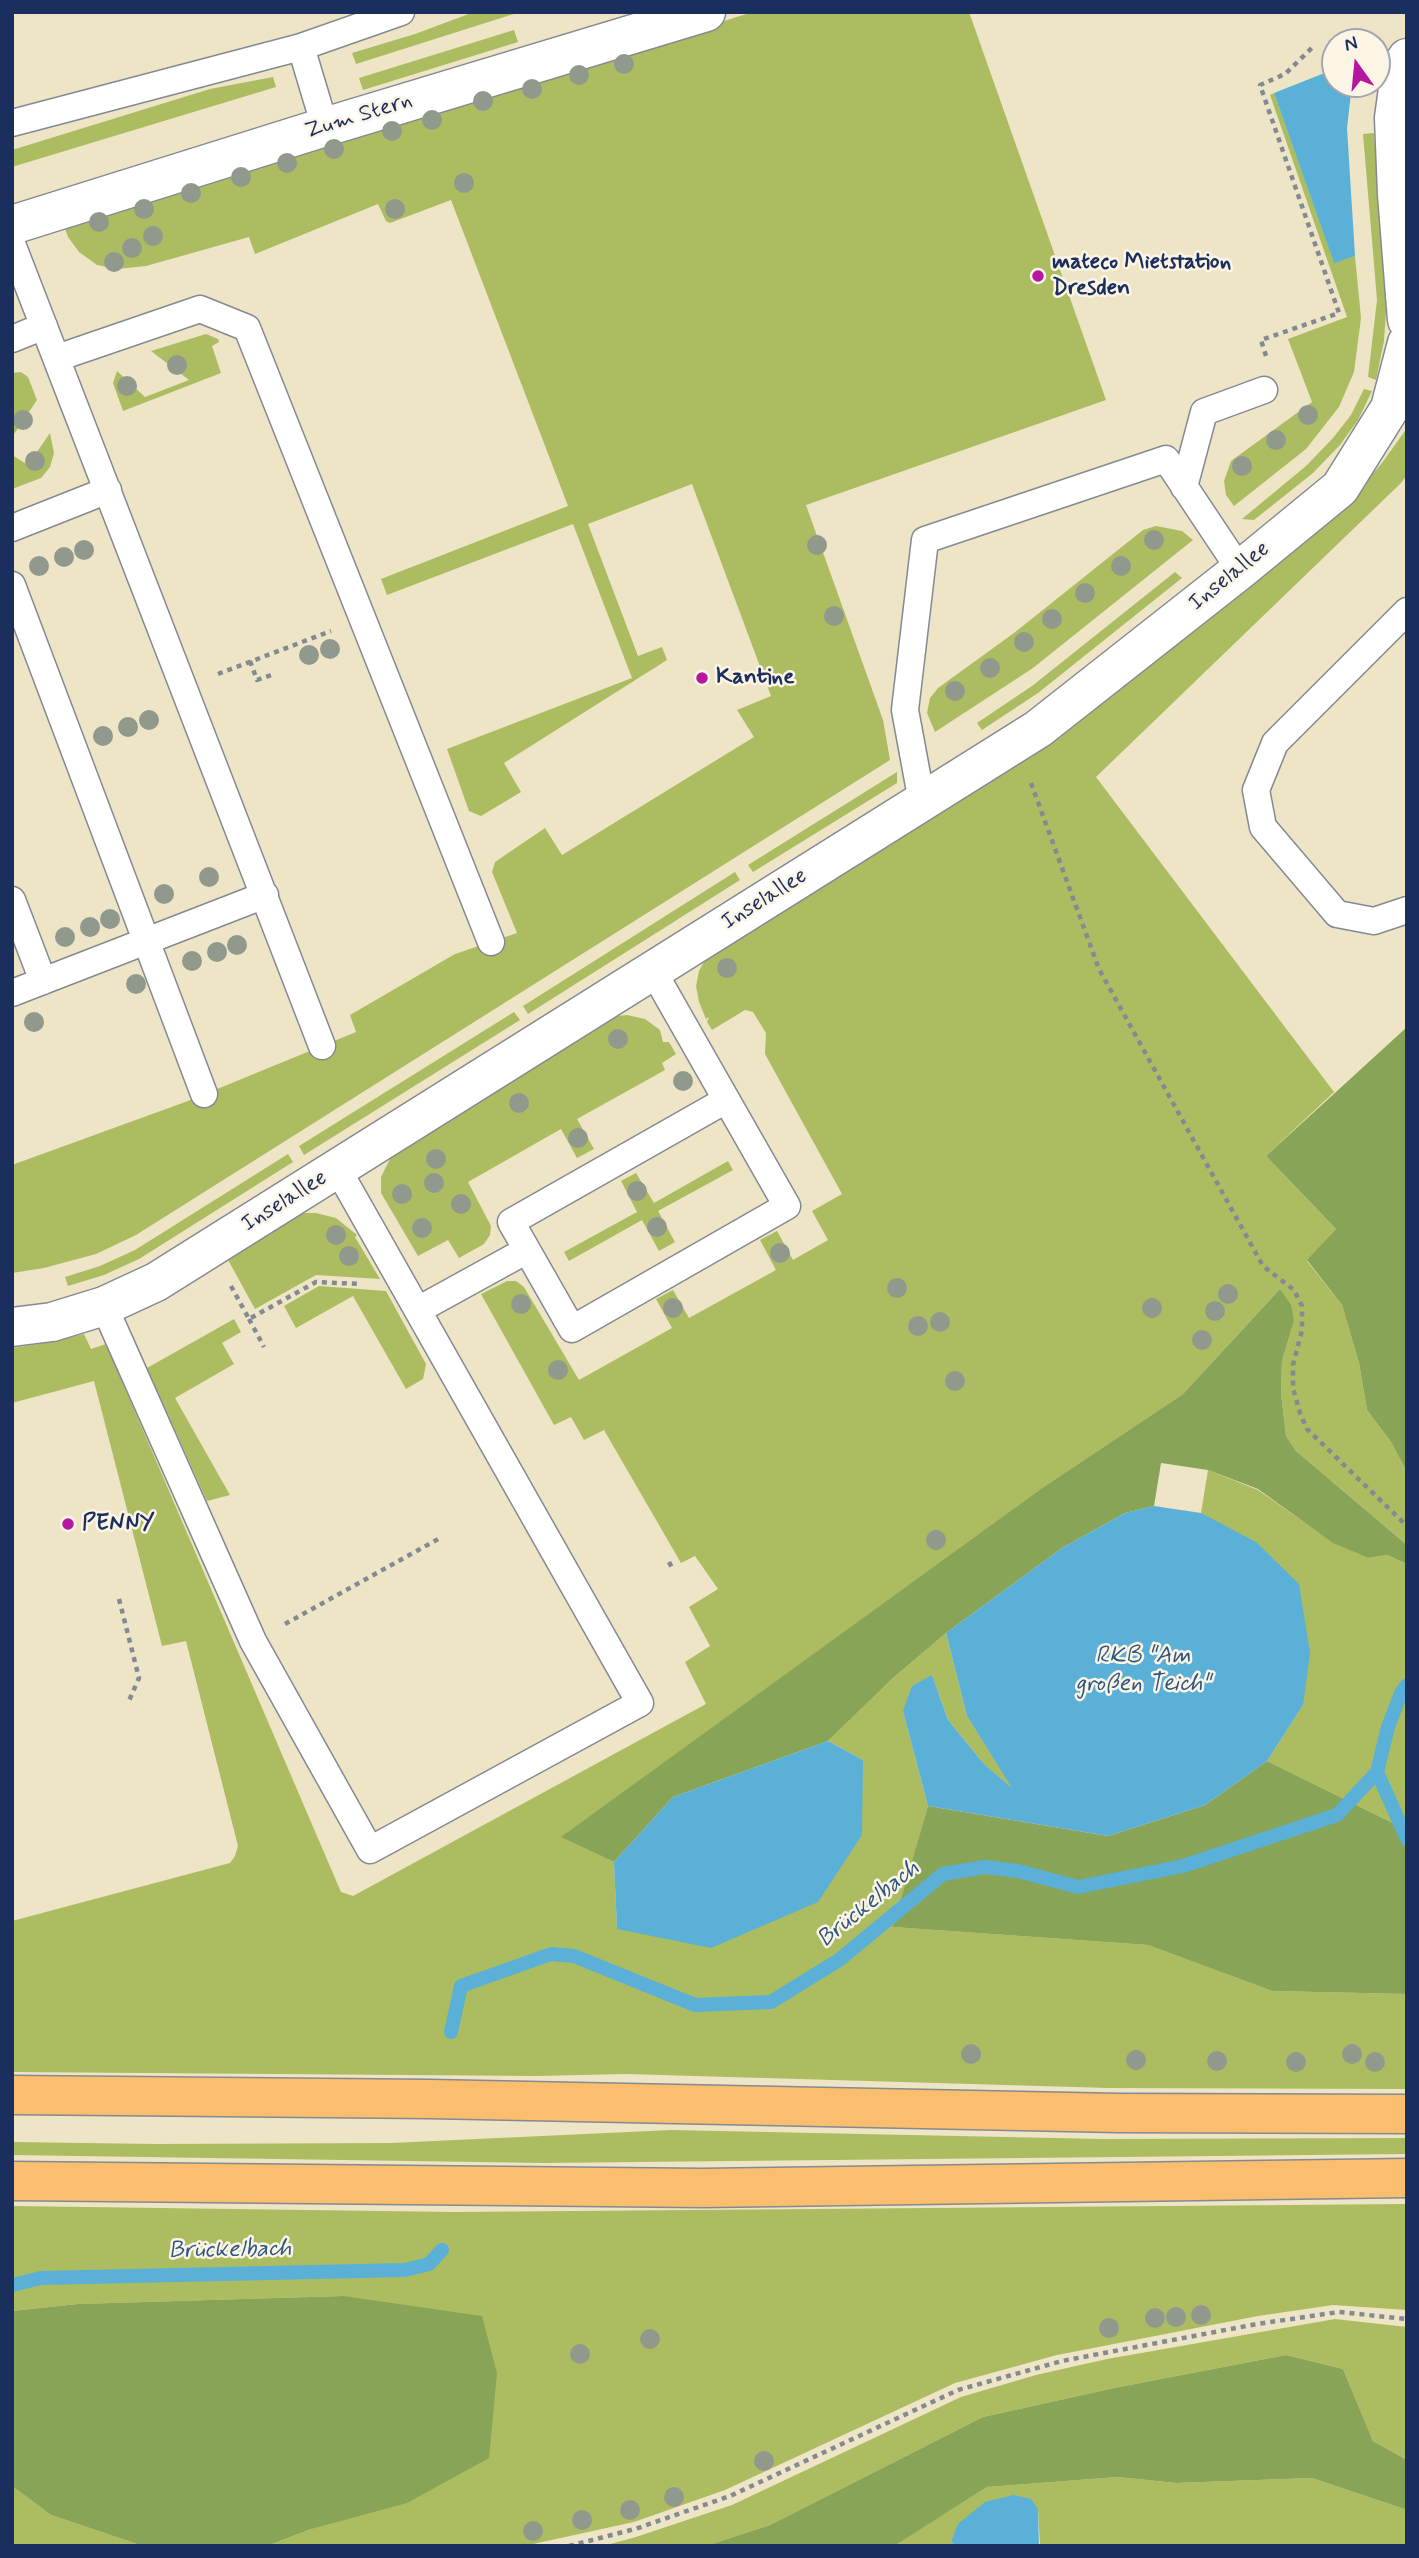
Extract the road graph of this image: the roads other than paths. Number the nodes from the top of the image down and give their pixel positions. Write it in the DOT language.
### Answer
graph roads {
  1 [pos="401,12"];
  2 [pos="706,12"];
  3 [pos="301,47"];
  4 [pos="1407,58"];
  5 [pos="12,123"];
  6 [pos="325,127"];
  7 [pos="1402,194"];
  8 [pos="12,225"];
  9 [pos="12,244"];
  10 [pos="1407,320"];
  11 [pos="44,326"];
  12 [pos="12,339"];
  13 [pos="1407,343"];
  14 [pos="57,358"];
  15 [pos="1264,390"];
  16 [pos="1184,487"];
  17 [pos="108,490"];
  18 [pos="12,528"];
  19 [pos="1240,570"];
  20 [pos="12,585"];
  21 [pos="1407,611"];
  22 [pos="922,802"];
  23 [pos="265,895"];
  24 [pos="12,900"];
  25 [pos="1407,910"];
  26 [pos="146,941"];
  27 [pos="491,942"];
  28 [pos="653,971"];
  29 [pos="43,981"];
  30 [pos="12,993"];
  31 [pos="321,1046"];
  32 [pos="204,1094"];
  33 [pos="726,1100"];
  34 [pos="337,1168"];
  35 [pos="527,1250"];
  36 [pos="104,1306"];
  37 [pos="418,1310"];
  38 [pos="12,1327"];
  39 [pos="12,2095"];
  40 [pos="1407,2114"];
  41 [pos="1407,2178"];
  42 [pos="12,2181"];
  1 -- 3 [label="lane"];
  2 -- 6 [label="street, Zum Stern"];
  3 -- 5 [label="lane"];
  3 -- 6 [label="lane"];
  4 -- 7 [label="street"];
  6 -- 8 [label="street, Zum Stern"];
  7 -- 10 [label="street"];
  9 -- 11 [label="lane"];
  11 -- 12 [label="lane"];
  11 -- 14 [label="lane"];
  13 -- 19 [label="street, Inselallee"];
  14 -- 17 [label="lane"];
  14 -- 27 [label="lane"];
  15 -- 16 [label="lane"];
  16 -- 19 [label="lane"];
  16 -- 22 [label="lane"];
  17 -- 18 [label="lane"];
  17 -- 23 [label="lane"];
  19 -- 22 [label="street, Inselallee"];
  20 -- 26 [label="lane"];
  21 -- 25 [label="lane"];
  22 -- 28 [label="street, Inselallee"];
  23 -- 26 [label="lane"];
  23 -- 31 [label="lane"];
  24 -- 29 [label="lane"];
  26 -- 29 [label="lane"];
  26 -- 32 [label="lane"];
  28 -- 33 [label="lane"];
  28 -- 34 [label="street, Inselallee"];
  29 -- 30 [label="lane"];
  33 -- 35 [label="lane"];
  33 -- 35 [label="lane"];
  34 -- 36 [label="street, Inselallee"];
  34 -- 37 [label="lane"];
  35 -- 37 [label="lane"];
  36 -- 37 [label="lane"];
  36 -- 38 [label="street, Inselallee"];
  39 -- 40 [label="main road"];
  41 -- 42 [label="main road"];
}
